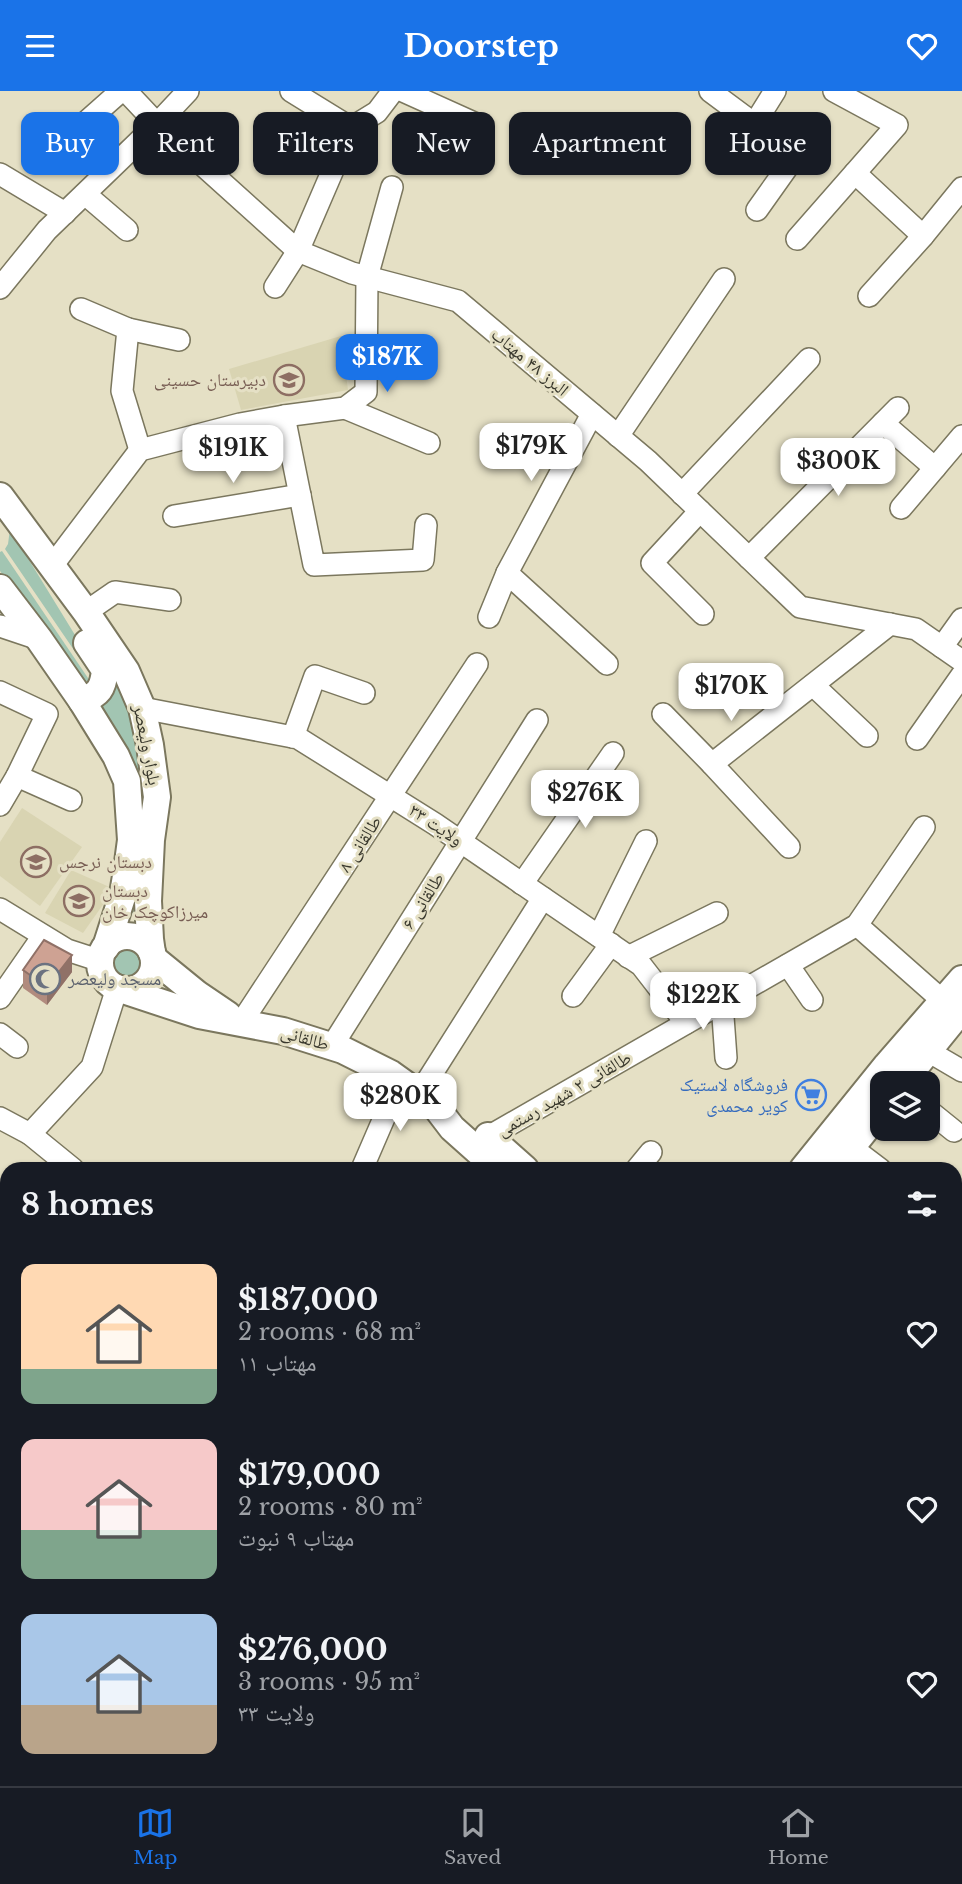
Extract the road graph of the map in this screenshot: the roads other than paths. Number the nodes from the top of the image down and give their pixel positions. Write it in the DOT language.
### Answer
graph roads {
  1 [pos="124,91"];
  2 [pos="188,91"];
  3 [pos="291,91"];
  4 [pos="393,91"];
  5 [pos="403,91"];
  6 [pos="710,91"];
  7 [pos="775,91"];
  8 [pos="834,91"];
  9 [pos="99,112"];
  10 [pos="145,112"];
  11 [pos="168,112"];
  12 [pos="325,112"];
  13 [pos="377,112"];
  14 [pos="448,112"];
  15 [pos="740,112"];
  16 [pos="762,112"];
  17 [pos="133,147"];
  18 [pos="855,173"];
  19 [pos="0,174"];
  20 [pos="214,175"];
  21 [pos="331,175"];
  22 [pos="782,175"];
  23 [pos="392,187"];
  24 [pos="962,188"];
  25 [pos="85,194"];
  26 [pos="757,211"];
  27 [pos="65,213"];
  28 [pos="127,230"];
  29 [pos="923,236"];
  30 [pos="797,239"];
  31 [pos="298,251"];
  32 [pos="367,277"];
  33 [pos="724,279"];
  34 [pos="275,287"];
  35 [pos="0,288"];
  36 [pos="869,296"];
  37 [pos="81,309"];
  38 [pos="128,329"];
  39 [pos="179,340"];
  40 [pos="809,359"];
  41 [pos="345,408"];
  42 [pos="592,414"];
  43 [pos="284,416"];
  44 [pos="618,436"];
  45 [pos="962,436"];
  46 [pos="429,443"];
  47 [pos="140,450"];
  48 [pos="935,468"];
  49 [pos="682,494"];
  50 [pos="300,495"];
  51 [pos="1,498"];
  52 [pos="901,508"];
  53 [pos="700,511"];
  54 [pos="174,516"];
  55 [pos="426,525"];
  56 [pos="749,558"];
  57 [pos="52,566"];
  58 [pos="507,573"];
  59 [pos="0,588"];
  60 [pos="170,600"];
  61 [pos="86,612"];
  62 [pos="703,614"];
  63 [pos="489,617"];
  64 [pos="962,619"];
  65 [pos="890,624"];
  66 [pos="0,626"];
  67 [pos="39,639"];
  68 [pos="942,647"];
  69 [pos="962,661"];
  70 [pos="477,664"];
  71 [pos="607,664"];
  72 [pos="962,675"];
  73 [pos="813,685"];
  74 [pos="0,692"];
  75 [pos="364,693"];
  76 [pos="82,701"];
  77 [pos="142,708"];
  78 [pos="663,715"];
  79 [pos="537,720"];
  80 [pos="867,736"];
  81 [pos="293,737"];
  82 [pos="917,739"];
  83 [pos="612,753"];
  84 [pos="712,765"];
  85 [pos="17,776"];
  86 [pos="391,796"];
  87 [pos="71,800"];
  88 [pos="0,805"];
  89 [pos="924,827"];
  90 [pos="646,841"];
  91 [pos="460,842"];
  92 [pos="789,847"];
  93 [pos="522,884"];
  94 [pos="542,898"];
  95 [pos="0,909"];
  96 [pos="717,913"];
  97 [pos="857,925"];
  98 [pos="43,936"];
  99 [pos="605,940"];
  100 [pos="103,954"];
  101 [pos="153,956"];
  102 [pos="628,957"];
  103 [pos="789,965"];
  104 [pos="962,979"];
  105 [pos="117,988"];
  106 [pos="573,996"];
  107 [pos="0,998"];
  108 [pos="812,1000"];
  109 [pos="722,1003"];
  110 [pos="952,1005"];
  111 [pos="241,1023"];
  112 [pos="686,1023"];
  113 [pos="0,1034"];
  114 [pos="332,1046"];
  115 [pos="18,1047"];
  116 [pos="928,1051"];
  117 [pos="726,1058"];
  118 [pos="912,1071"];
  119 [pos="962,1071"];
  120 [pos="418,1094"];
  121 [pos="0,1118"];
  122 [pos="940,1120"];
  123 [pos="870,1124"];
  124 [pos="954,1131"];
  125 [pos="30,1134"];
  126 [pos="851,1147"];
  127 [pos="651,1152"];
  128 [pos="486,1157"];
  129 [pos="64,1162"];
  130 [pos="367,1162"];
  131 [pos="643,1162"];
  132 [pos="809,1162"];
  133 [pos="839,1162"];
  134 [pos="871,1162"];
  1 -- 9 [label="street"];
  1 -- 10 [label="street, البرز ۴۸ مهتاب"];
  2 -- 11 [label="street"];
  3 -- 12 [label="street"];
  4 -- 13 [label="street"];
  5 -- 14 [label="street"];
  6 -- 15 [label="street"];
  7 -- 16 [label="street"];
  8 -- 18 [label="street"];
  17 -- 25 [label="street"];
  18 -- 29 [label="street"];
  18 -- 30 [label="street"];
  19 -- 27 [label="street"];
  20 -- 31 [label="street, البرز ۴۸ مهتاب"];
  21 -- 31 [label="street"];
  22 -- 26 [label="street"];
  23 -- 32 [label="street"];
  24 -- 29 [label="street"];
  25 -- 27 [label="street"];
  25 -- 28 [label="street"];
  27 -- 35 [label="street"];
  29 -- 36 [label="street"];
  31 -- 32 [label="street, البرز ۴۸ مهتاب"];
  31 -- 34 [label="street"];
  32 -- 41 [label="street"];
  32 -- 42 [label="street, البرز ۴۸ مهتاب"];
  33 -- 44 [label="street"];
  37 -- 38 [label="street"];
  38 -- 39 [label="street"];
  38 -- 47 [label="street"];
  40 -- 49 [label="street"];
  41 -- 43 [label="street"];
  41 -- 46 [label="street"];
  42 -- 44 [label="street, البرز ۴۸ مهتاب"];
  42 -- 58 [label="street"];
  43 -- 47 [label="street"];
  43 -- 50 [label="street"];
  44 -- 49 [label="street, البرز ۴۸ مهتاب"];
  45 -- 48 [label="street"];
  47 -- 57 [label="street"];
  48 -- 52 [label="street"];
  48 -- 56 [label="street"];
  49 -- 53 [label="street, البرز ۴۸ مهتاب"];
  50 -- 54 [label="street"];
  50 -- 55 [label="street"];
  51 -- 57 [label="main road, بلوار ولیعصر"];
  51 -- 76 [label="main road"];
  53 -- 56 [label="street, البرز ۴۸ مهتاب"];
  53 -- 62 [label="street"];
  56 -- 65 [label="street, البرز ۴۸ مهتاب"];
  57 -- 61 [label="main road, بلوار ولیعصر"];
  58 -- 63 [label="street"];
  58 -- 71 [label="street"];
  59 -- 67 [label="main road, بلوار ولیعصر"];
  60 -- 61 [label="street"];
  61 -- 77 [label="main road, بلوار ولیعصر"];
  64 -- 68 [label="street"];
  65 -- 68 [label="street, البرز ۴۸ مهتاب"];
  65 -- 73 [label="street"];
  66 -- 67 [label="street"];
  67 -- 76 [label="main road, بلوار ولیعصر"];
  68 -- 69 [label="street, البرز ۴۸ مهتاب"];
  70 -- 86 [label="street, طالقانی ۸"];
  72 -- 82 [label="street"];
  73 -- 80 [label="street"];
  73 -- 84 [label="street"];
  74 -- 85 [label="street"];
  75 -- 81 [label="street"];
  76 -- 100 [label="main road, بلوار ولیعصر"];
  77 -- 81 [label="street, ولایت ٣۳"];
  77 -- 101 [label="main road, بلوار ولیعصر"];
  78 -- 84 [label="street"];
  79 -- 91 [label="street, طالقانی ۶"];
  81 -- 86 [label="street, ولایت ٣۳"];
  83 -- 93 [label="street"];
  84 -- 92 [label="street"];
  85 -- 87 [label="street"];
  85 -- 88 [label="street"];
  86 -- 91 [label="street, ولایت ٣۳"];
  86 -- 111 [label="street, طالقانی ۸"];
  89 -- 97 [label="street"];
  90 -- 99 [label="street"];
  91 -- 93 [label="street, ولایت ٣۳"];
  91 -- 114 [label="street, طالقانی ۶"];
  93 -- 94 [label="street, ولایت ٣۳"];
  94 -- 99 [label="street, ولایت ٣۳"];
  94 -- 120 [label="street"];
  95 -- 98 [label="street"];
  96 -- 102 [label="street"];
  97 -- 103 [label="street, طالقانی ۲ شهید رستمی"];
  97 -- 110 [label="street"];
  98 -- 100 [label="street"];
  98 -- 107 [label="street"];
  99 -- 102 [label="street, ولایت ٣۳"];
  99 -- 106 [label="street"];
  100 -- 101 [label="main road"];
  100 -- 105 [label="main road"];
  101 -- 105 [label="main road"];
  101 -- 111 [label="main road, طالقانی"];
  102 -- 112 [label="street, ولایت ٣۳"];
  103 -- 108 [label="street"];
  103 -- 109 [label="street, طالقانی ۲ شهید رستمی"];
  104 -- 110 [label="main road"];
  105 -- 111 [label="main road, طالقانی"];
  105 -- 125 [label="street"];
  109 -- 112 [label="street, طالقانی ۲ شهید رستمی"];
  109 -- 117 [label="street"];
  110 -- 116 [label="main road"];
  110 -- 132 [label="main road"];
  111 -- 114 [label="main road, طالقانی"];
  112 -- 128 [label="street, طالقانی ۲ شهید رستمی"];
  113 -- 115 [label="street"];
  114 -- 120 [label="main road, طالقانی"];
  116 -- 118 [label="main road"];
  116 -- 119 [label="street"];
  120 -- 128 [label="main road, طالقانی"];
  120 -- 130 [label="street"];
  121 -- 125 [label="street"];
  122 -- 124 [label="street"];
  123 -- 126 [label="main road"];
  125 -- 129 [label="street"];
  126 -- 133 [label="main road"];
  126 -- 134 [label="street"];
  127 -- 131 [label="street"];
}
